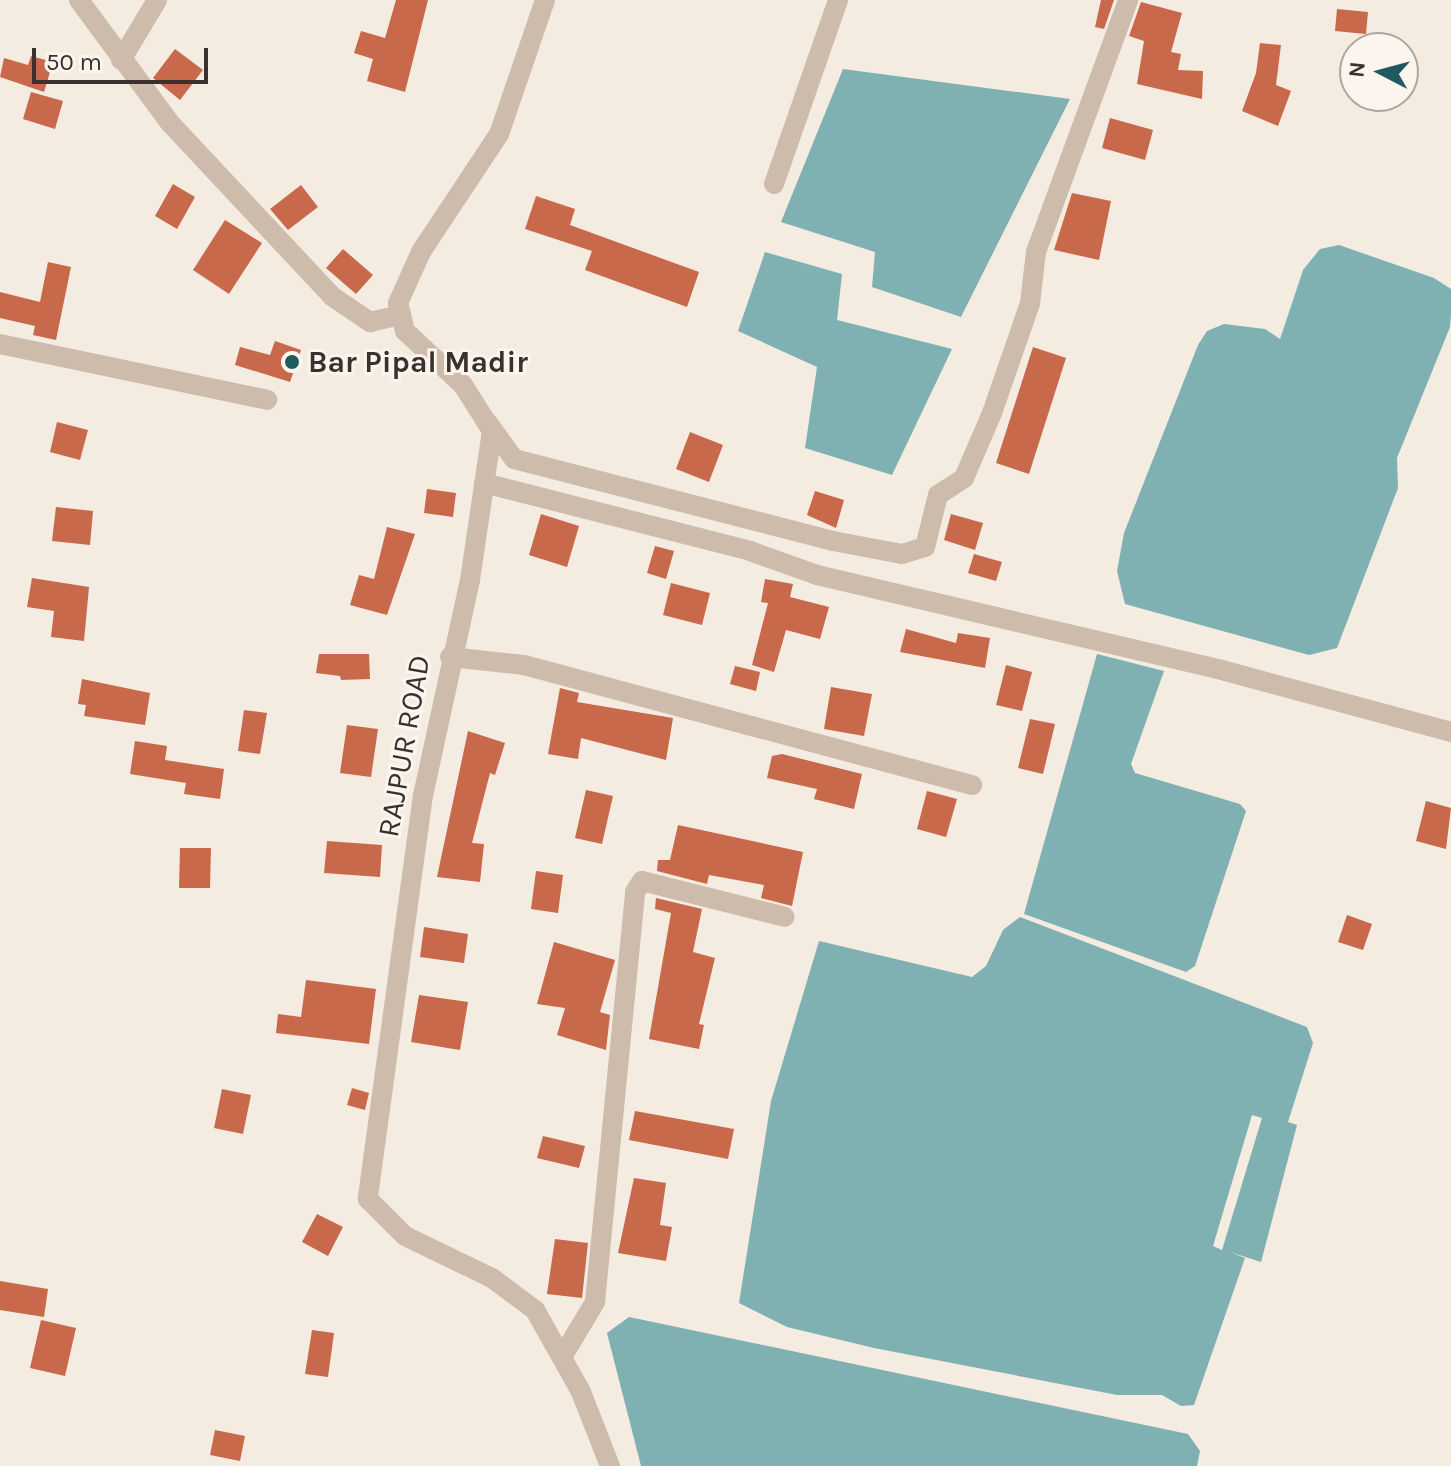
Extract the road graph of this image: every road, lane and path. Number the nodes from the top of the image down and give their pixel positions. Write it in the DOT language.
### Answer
graph roads {
  1 [pos="79,0"];
  2 [pos="157,0"];
  3 [pos="545,0"];
  4 [pos="838,0"];
  5 [pos="1128,0"];
  6 [pos="121,60"];
  7 [pos="774,184"];
  8 [pos="401,315"];
  9 [pos="0,344"];
  10 [pos="267,400"];
  11 [pos="482,416"];
  12 [pos="484,483"];
  13 [pos="450,657"];
  14 [pos="1451,732"];
  15 [pos="972,785"];
  16 [pos="785,917"];
  17 [pos="562,1357"];
  18 [pos="610,1466"];
  1 -- 6 [label="street"];
  2 -- 6 [label="street"];
  3 -- 8 [label="street"];
  4 -- 7 [label="street"];
  5 -- 11 [label="street"];
  6 -- 8 [label="street"];
  8 -- 11 [label="street, RAJPUR ROAD"];
  9 -- 10 [label="street"];
  11 -- 12 [label="street, RAJPUR ROAD"];
  12 -- 13 [label="street, RAJPUR ROAD"];
  12 -- 14 [label="street"];
  13 -- 15 [label="street"];
  13 -- 17 [label="street, RAJPUR ROAD"];
  16 -- 17 [label="street"];
  17 -- 18 [label="street, RAJPUR ROAD"];
}
